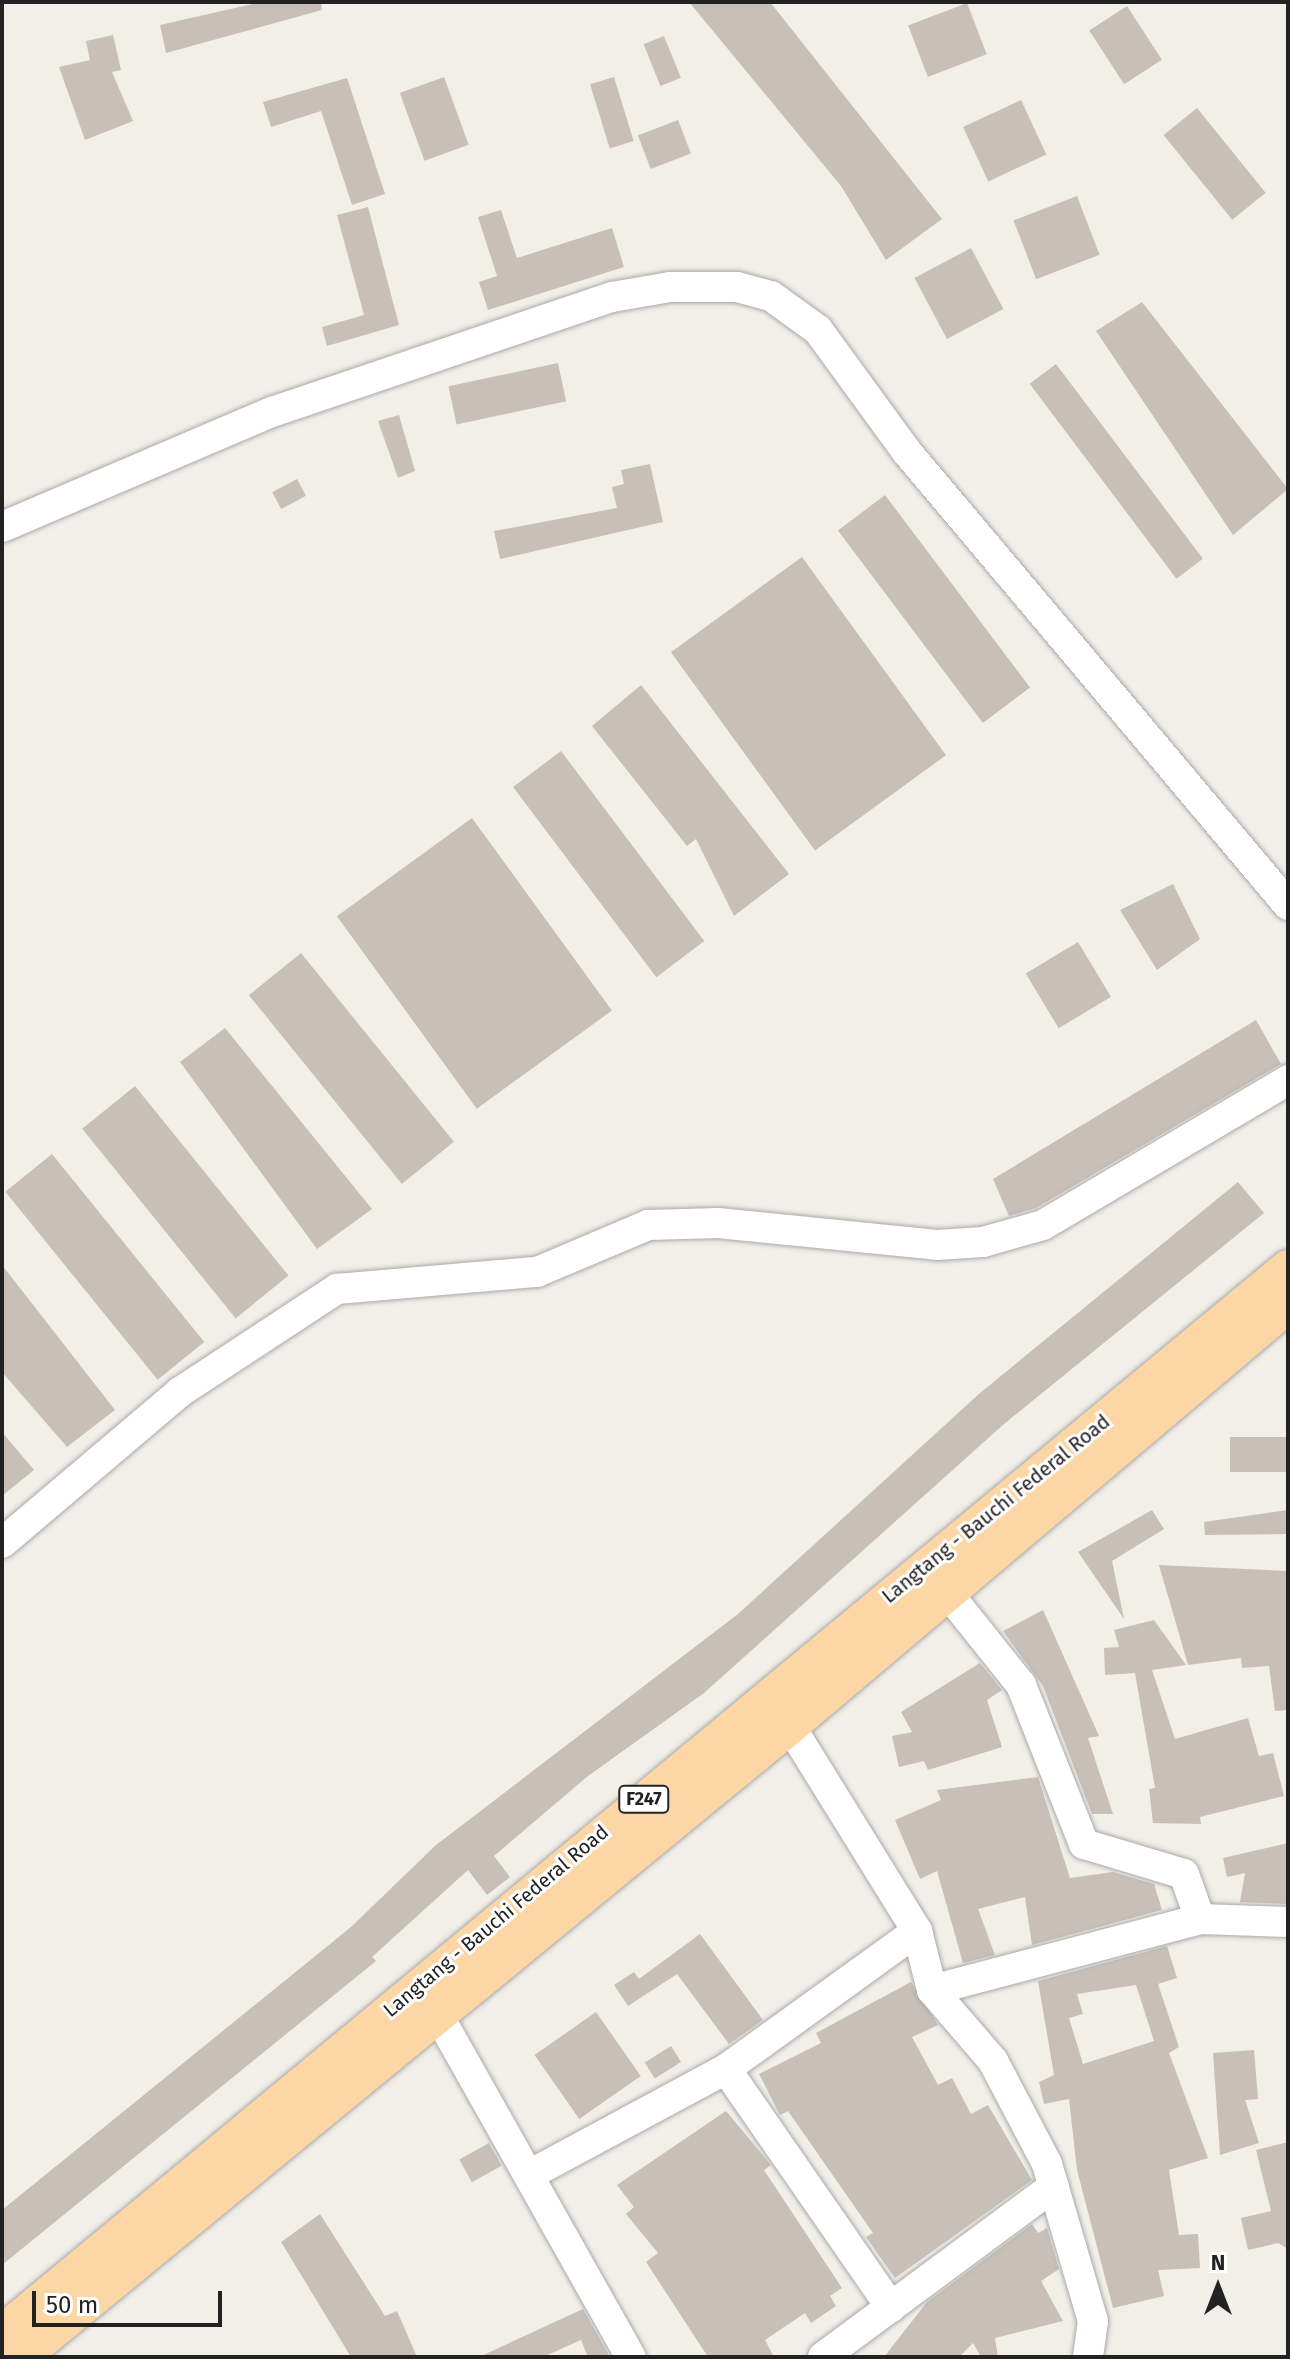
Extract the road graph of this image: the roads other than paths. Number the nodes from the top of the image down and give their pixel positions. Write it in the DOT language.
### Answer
graph roads {
  1 [pos="2,527"];
  2 [pos="1288,905"];
  3 [pos="1288,1080"];
  4 [pos="1288,1268"];
  5 [pos="1288,1305"];
  6 [pos="2,1543"];
  7 [pos="946,1591"];
  8 [pos="790,1726"];
  9 [pos="1200,1919"];
  10 [pos="1288,1922"];
  11 [pos="917,1931"];
  12 [pos="932,1990"];
  13 [pos="438,2015"];
  14 [pos="726,2069"];
  15 [pos="529,2175"];
  16 [pos="1054,2186"];
  17 [pos="891,2307"];
  18 [pos="2,2333"];
  19 [pos="21,2357"];
  20 [pos="631,2357"];
  21 [pos="823,2357"];
  22 [pos="1088,2357"];
  1 -- 2 [label="street"];
  3 -- 6 [label="street"];
  4 -- 18 [label="main road, Langtang - Bauchi Federal Road / F247"];
  5 -- 7 [label="main road, F247"];
  7 -- 8 [label="main road, F247"];
  7 -- 9 [label="street"];
  8 -- 11 [label="street"];
  8 -- 13 [label="main road, F247"];
  9 -- 10 [label="street"];
  9 -- 12 [label="street"];
  11 -- 12 [label="street"];
  11 -- 14 [label="street"];
  12 -- 16 [label="street"];
  13 -- 15 [label="street"];
  13 -- 19 [label="main road, F247"];
  14 -- 15 [label="street"];
  14 -- 17 [label="street"];
  15 -- 20 [label="street"];
  16 -- 17 [label="street"];
  16 -- 22 [label="street"];
  17 -- 21 [label="street"];
}
